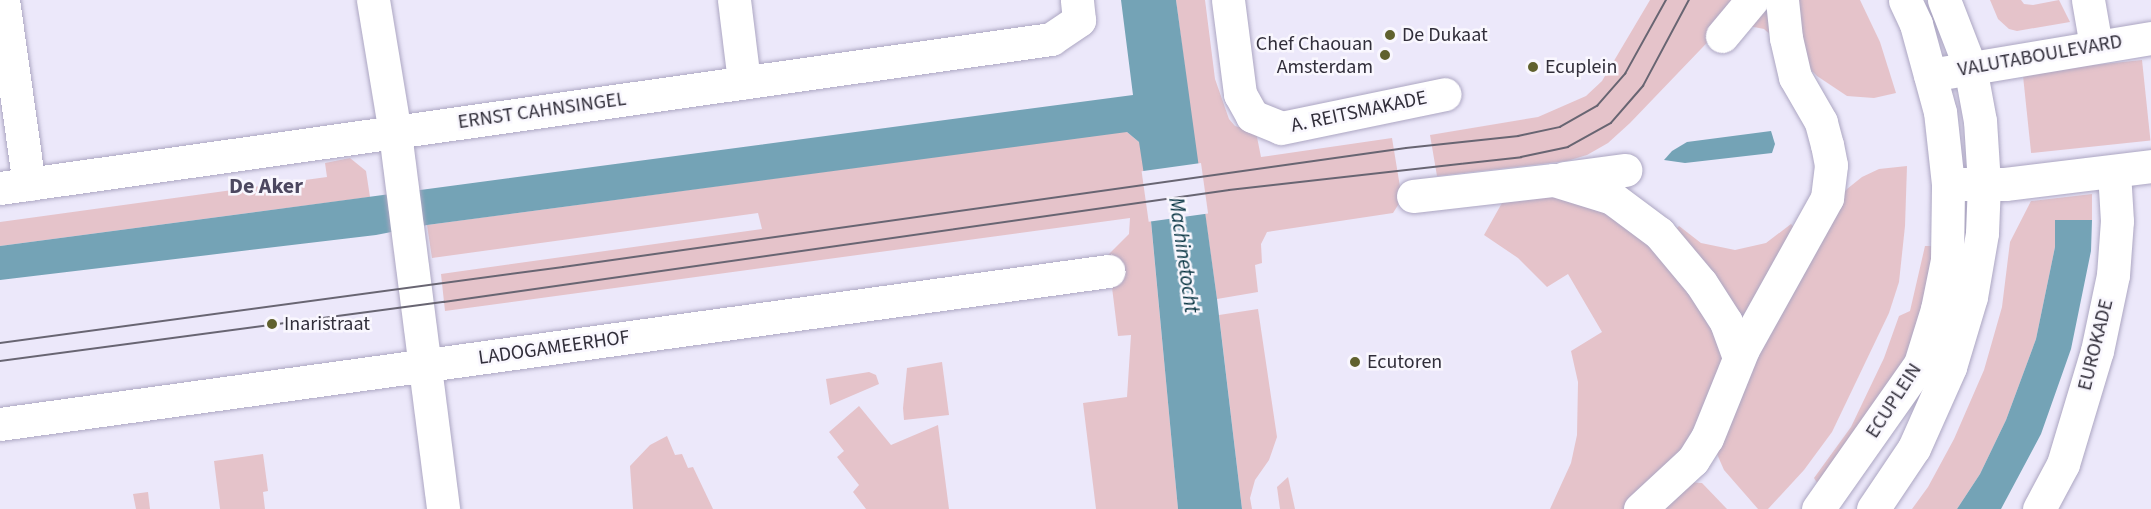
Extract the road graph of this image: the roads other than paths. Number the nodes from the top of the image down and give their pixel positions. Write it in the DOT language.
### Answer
graph roads {
  1 [pos="3,0"];
  2 [pos="373,0"];
  3 [pos="734,0"];
  4 [pos="1228,0"];
  5 [pos="1752,0"];
  6 [pos="1782,0"];
  7 [pos="1905,0"];
  8 [pos="1944,0"];
  9 [pos="2088,0"];
  10 [pos="1078,10"];
  11 [pos="1722,36"];
  12 [pos="2151,38"];
  13 [pos="2096,46"];
  14 [pos="1970,67"];
  15 [pos="1930,75"];
  16 [pos="744,82"];
  17 [pos="1445,94"];
  18 [pos="395,132"];
  19 [pos="2151,166"];
  20 [pos="1624,170"];
  21 [pos="2114,172"];
  22 [pos="1554,180"];
  23 [pos="1948,184"];
  24 [pos="1984,184"];
  25 [pos="14,186"];
  26 [pos="1413,195"];
  27 [pos="1108,271"];
  28 [pos="1739,358"];
  29 [pos="424,367"];
  30 [pos="0,424"];
  31 [pos="443,509"];
  32 [pos="1640,509"];
  33 [pos="1818,509"];
  34 [pos="1873,509"];
  35 [pos="2039,509"];
  1 -- 25 [label="street"];
  2 -- 18 [label="street"];
  3 -- 16 [label="street"];
  4 -- 17 [label="street, A. REITSMAKADE"];
  5 -- 11 [label="street"];
  6 -- 28 [label="street"];
  7 -- 15 [label="street, ECUPLEIN"];
  8 -- 14 [label="street, ECUPLEIN"];
  9 -- 13 [label="street"];
  10 -- 16 [label="street, ERNST CAHNSINGEL"];
  12 -- 13 [label="street, VALUTABOULEVARD"];
  13 -- 14 [label="street, VALUTABOULEVARD"];
  14 -- 15 [label="street, VALUTABOULEVARD"];
  14 -- 24 [label="street, ECUPLEIN"];
  15 -- 23 [label="street, ECUPLEIN"];
  16 -- 18 [label="street, ERNST CAHNSINGEL"];
  18 -- 25 [label="street, ERNST CAHNSINGEL"];
  18 -- 29 [label="street"];
  19 -- 21 [label="street"];
  20 -- 22 [label="street"];
  21 -- 24 [label="street"];
  21 -- 35 [label="street, EUROKADE"];
  22 -- 26 [label="street"];
  22 -- 28 [label="street"];
  23 -- 24 [label="street"];
  23 -- 33 [label="street, ECUPLEIN"];
  24 -- 34 [label="street, ECUPLEIN"];
  27 -- 29 [label="street, LADOGAMEERHOF"];
  28 -- 32 [label="street"];
  29 -- 30 [label="street, LADOGAMEERHOF"];
  29 -- 31 [label="street"];
}
